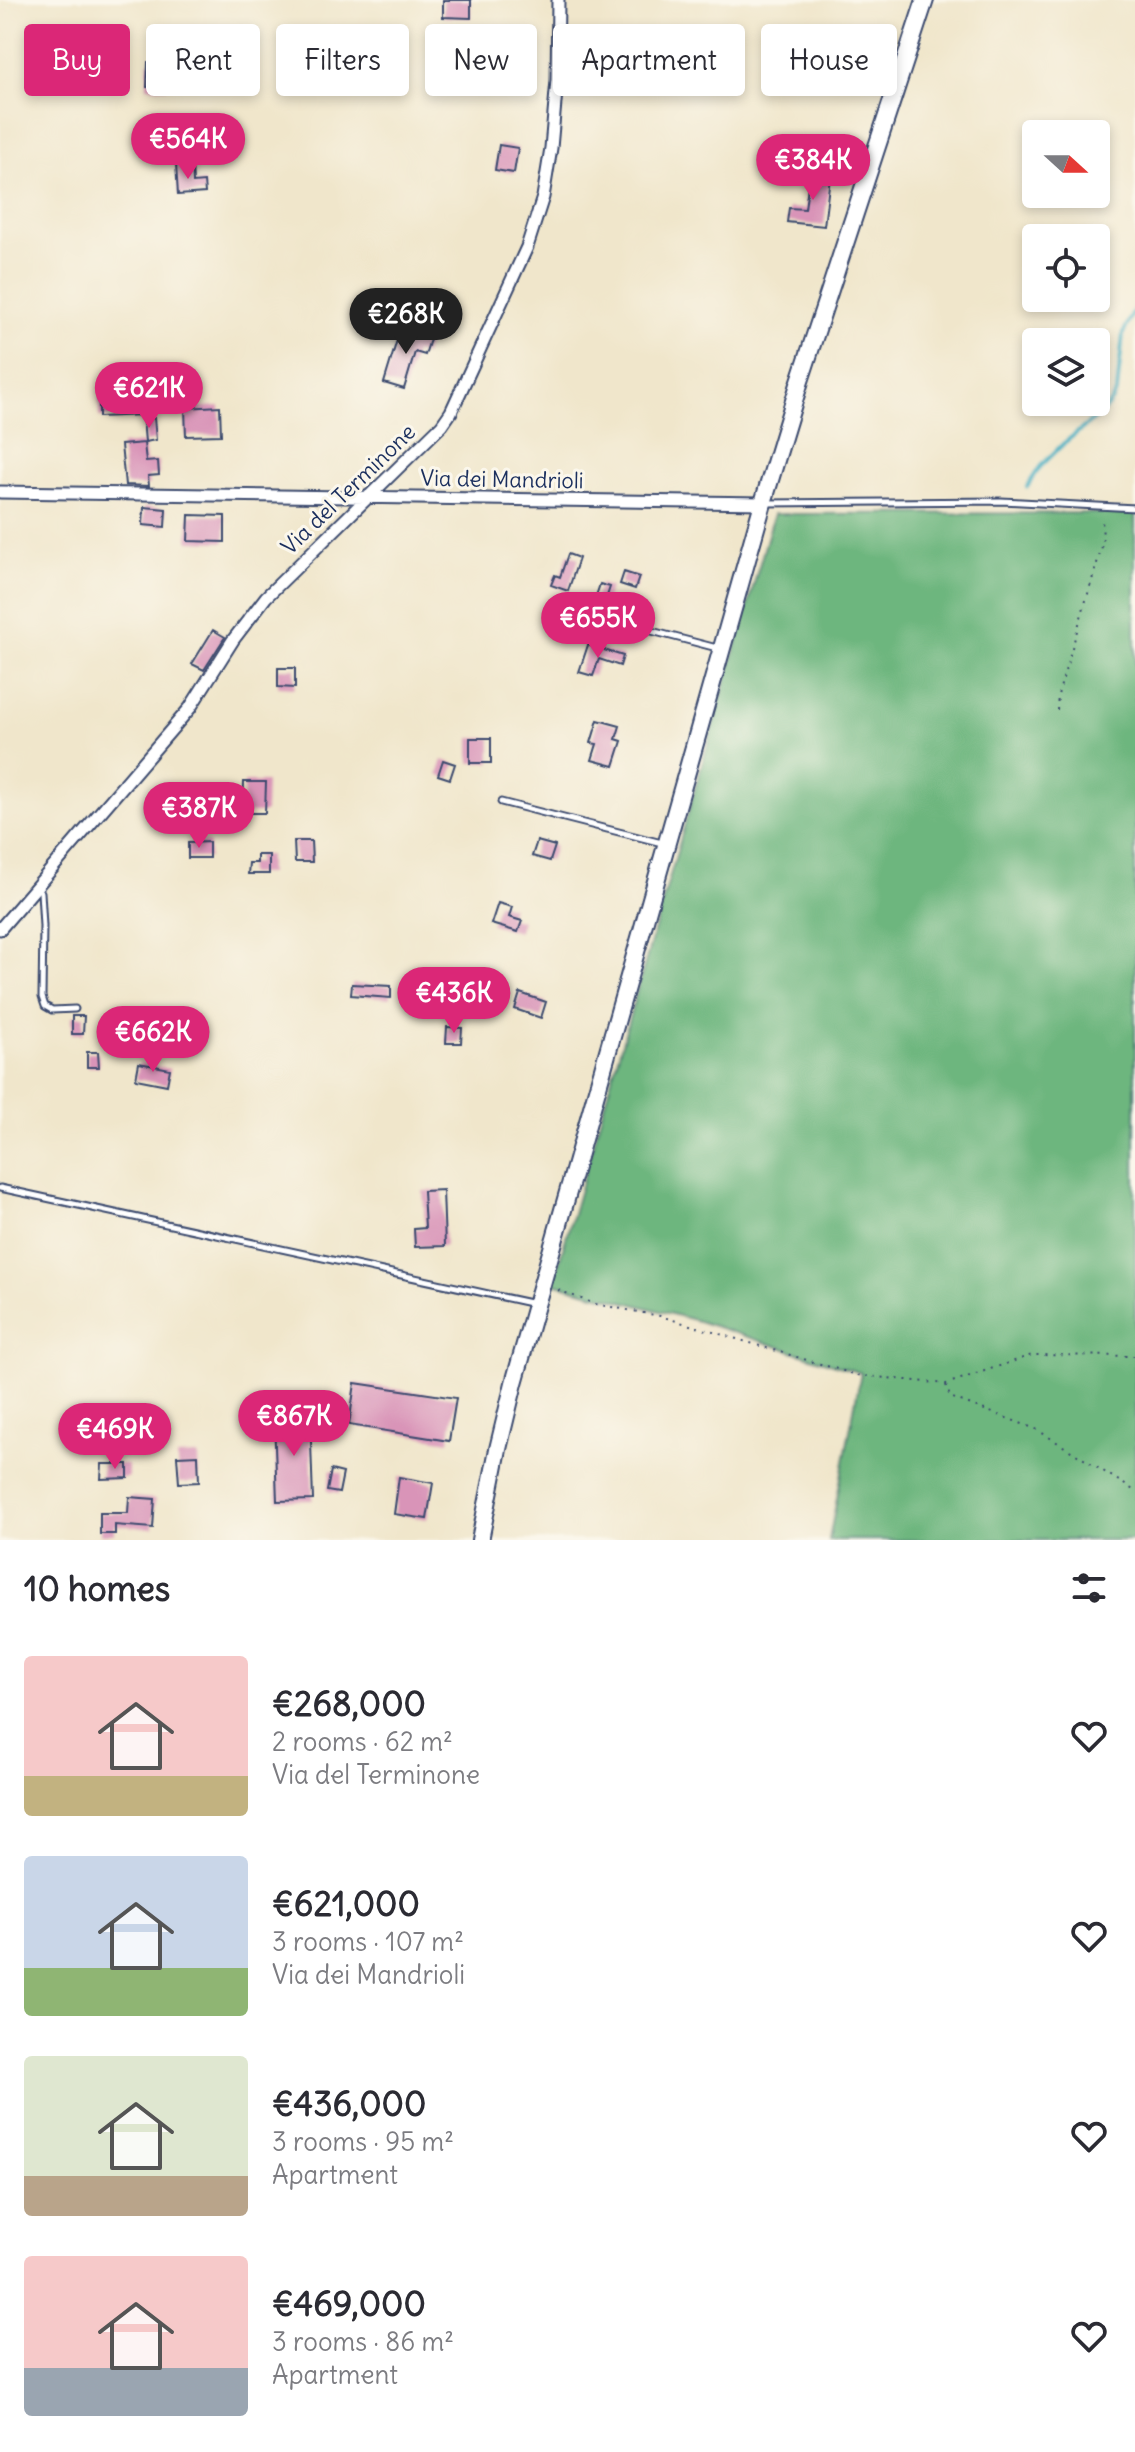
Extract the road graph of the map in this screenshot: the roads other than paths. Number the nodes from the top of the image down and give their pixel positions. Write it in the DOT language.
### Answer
graph roads {
  1 [pos="558,0"];
  2 [pos="925,0"];
  3 [pos="0,492"];
  4 [pos="369,497"];
  5 [pos="763,503"];
  6 [pos="1135,508"];
  7 [pos="636,626"];
  8 [pos="722,649"];
  9 [pos="501,802"];
  10 [pos="667,844"];
  11 [pos="41,892"];
  12 [pos="0,929"];
  13 [pos="75,1009"];
  14 [pos="0,1188"];
  15 [pos="536,1304"];
  16 [pos="480,1540"];
  1 -- 4 [label="street, Via del Terminone"];
  2 -- 5 [label="main road"];
  3 -- 4 [label="street, Via dei Mandrioli"];
  4 -- 5 [label="street, Via dei Mandrioli"];
  4 -- 12 [label="street, Via del Terminone"];
  5 -- 6 [label="lane"];
  5 -- 8 [label="main road"];
  7 -- 7 [label="lane"];
  7 -- 8 [label="lane"];
  8 -- 10 [label="main road"];
  9 -- 10 [label="lane"];
  10 -- 15 [label="main road"];
  11 -- 13 [label="lane"];
  14 -- 15 [label="lane"];
  15 -- 16 [label="main road"];
}
